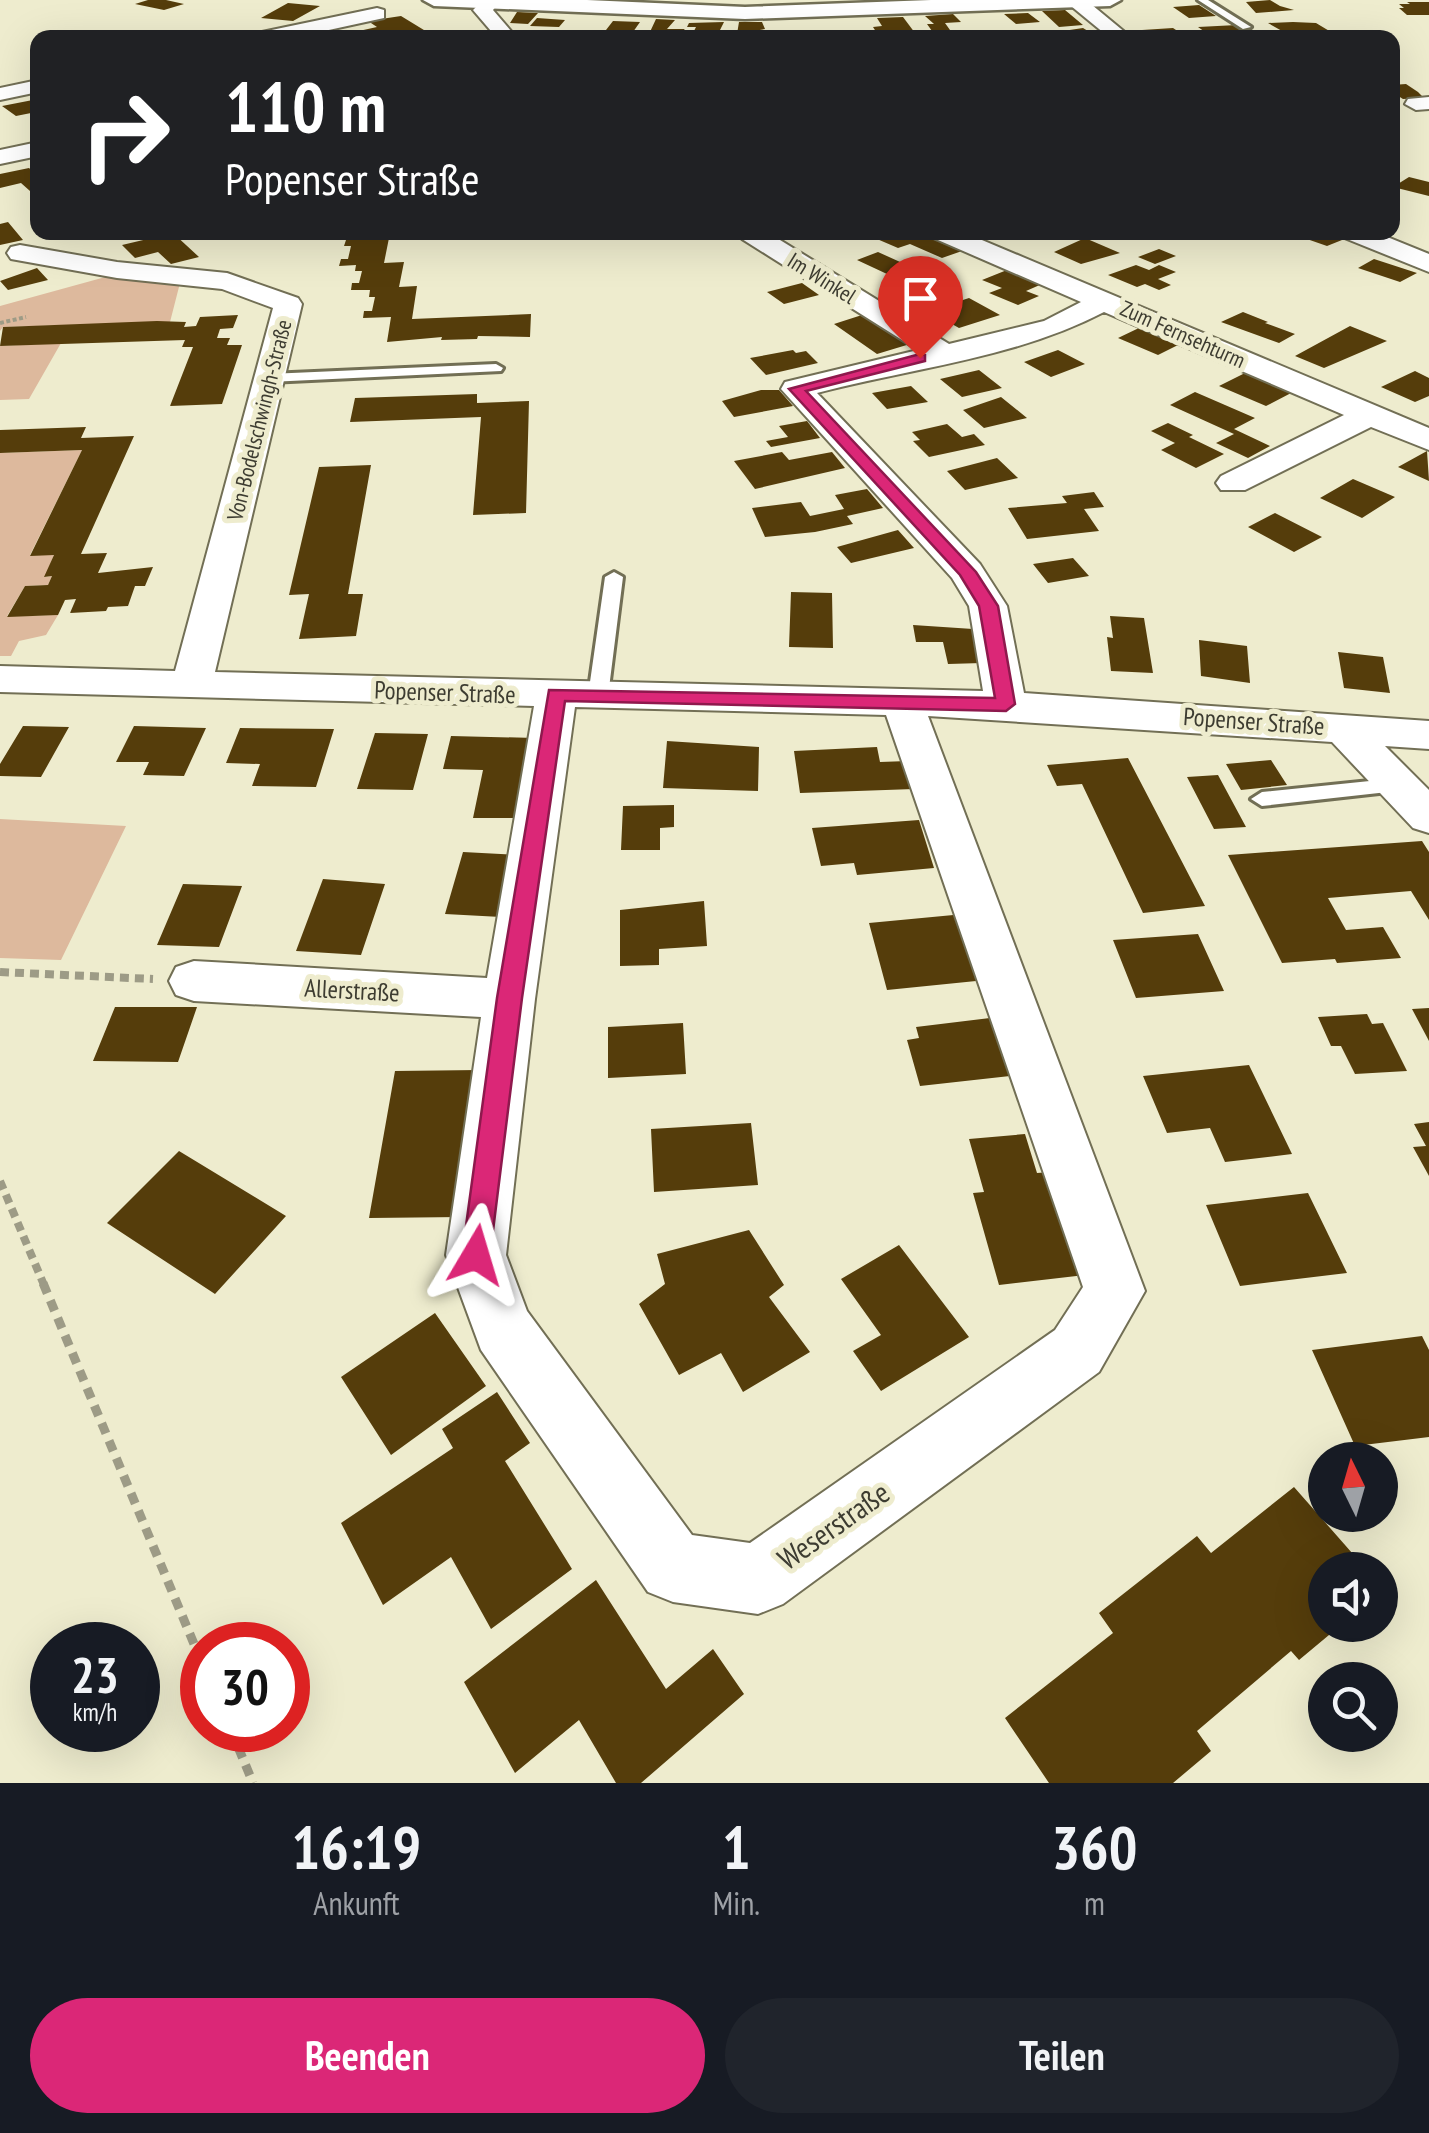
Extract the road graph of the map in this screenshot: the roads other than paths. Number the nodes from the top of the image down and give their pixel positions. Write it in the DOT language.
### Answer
graph roads {
  1 [pos="434,0"];
  2 [pos="1110,0"];
  3 [pos="1202,0"];
  4 [pos="1077,2"];
  5 [pos="489,4"];
  6 [pos="377,14"];
  7 [pos="1246,26"];
  8 [pos="300,30"];
  9 [pos="501,30"];
  10 [pos="1113,30"];
  11 [pos="30,88"];
  12 [pos="0,94"];
  13 [pos="30,151"];
  14 [pos="0,157"];
  15 [pos="70,240"];
  16 [pos="761,240"];
  17 [pos="959,240"];
  18 [pos="1370,240"];
  19 [pos="10,255"];
  20 [pos="996,256"];
  21 [pos="1429,264"];
  22 [pos="962,267"];
  23 [pos="1106,300"];
  24 [pos="944,354"];
  25 [pos="496,368"];
  26 [pos="269,378"];
  27 [pos="1368,416"];
  28 [pos="1429,440"];
  29 [pos="1233,483"];
  30 [pos="614,577"];
  31 [pos="0,679"];
  32 [pos="192,684"];
  33 [pos="577,695"];
  34 [pos="902,704"];
  35 [pos="1006,704"];
  36 [pos="1342,727"];
  37 [pos="1429,735"];
  38 [pos="1399,785"];
  39 [pos="1262,799"];
  40 [pos="1429,817"];
  41 [pos="194,981"];
  42 [pos="510,998"];
  1 -- 5 [label="main road"];
  2 -- 4 [label="main road"];
  3 -- 7 [label="lane"];
  4 -- 5 [label="main road"];
  4 -- 10 [label="street"];
  5 -- 9 [label="street"];
  6 -- 8 [label="street"];
  11 -- 12 [label="street"];
  13 -- 14 [label="street"];
  15 -- 19 [label="street"];
  16 -- 24 [label="street, Im Winkel"];
  17 -- 20 [label="street, Zum Fernsehturm"];
  18 -- 21 [label="street"];
  19 -- 26 [label="street, Von-Bodelschwingh-Straße"];
  20 -- 22 [label="street"];
  20 -- 23 [label="street, Zum Fernsehturm"];
  23 -- 24 [label="street"];
  23 -- 27 [label="street, Zum Fernsehturm"];
  24 -- 35 [label="street"];
  25 -- 26 [label="lane"];
  26 -- 32 [label="street, Von-Bodelschwingh-Straße"];
  27 -- 28 [label="street, Zum Fernsehturm"];
  27 -- 29 [label="street"];
  30 -- 33 [label="lane"];
  31 -- 32 [label="street, Popenser Straße"];
  32 -- 33 [label="street, Popenser Straße"];
  33 -- 34 [label="street, Popenser Straße"];
  33 -- 42 [label="street, Weserstraße"];
  34 -- 35 [label="street, Popenser Straße"];
  34 -- 42 [label="street, Weserstraße"];
  35 -- 36 [label="street, Popenser Straße"];
  36 -- 37 [label="street, Popenser Straße"];
  36 -- 38 [label="street"];
  38 -- 39 [label="lane"];
  38 -- 40 [label="street"];
  41 -- 42 [label="street, Allerstraße"];
}
